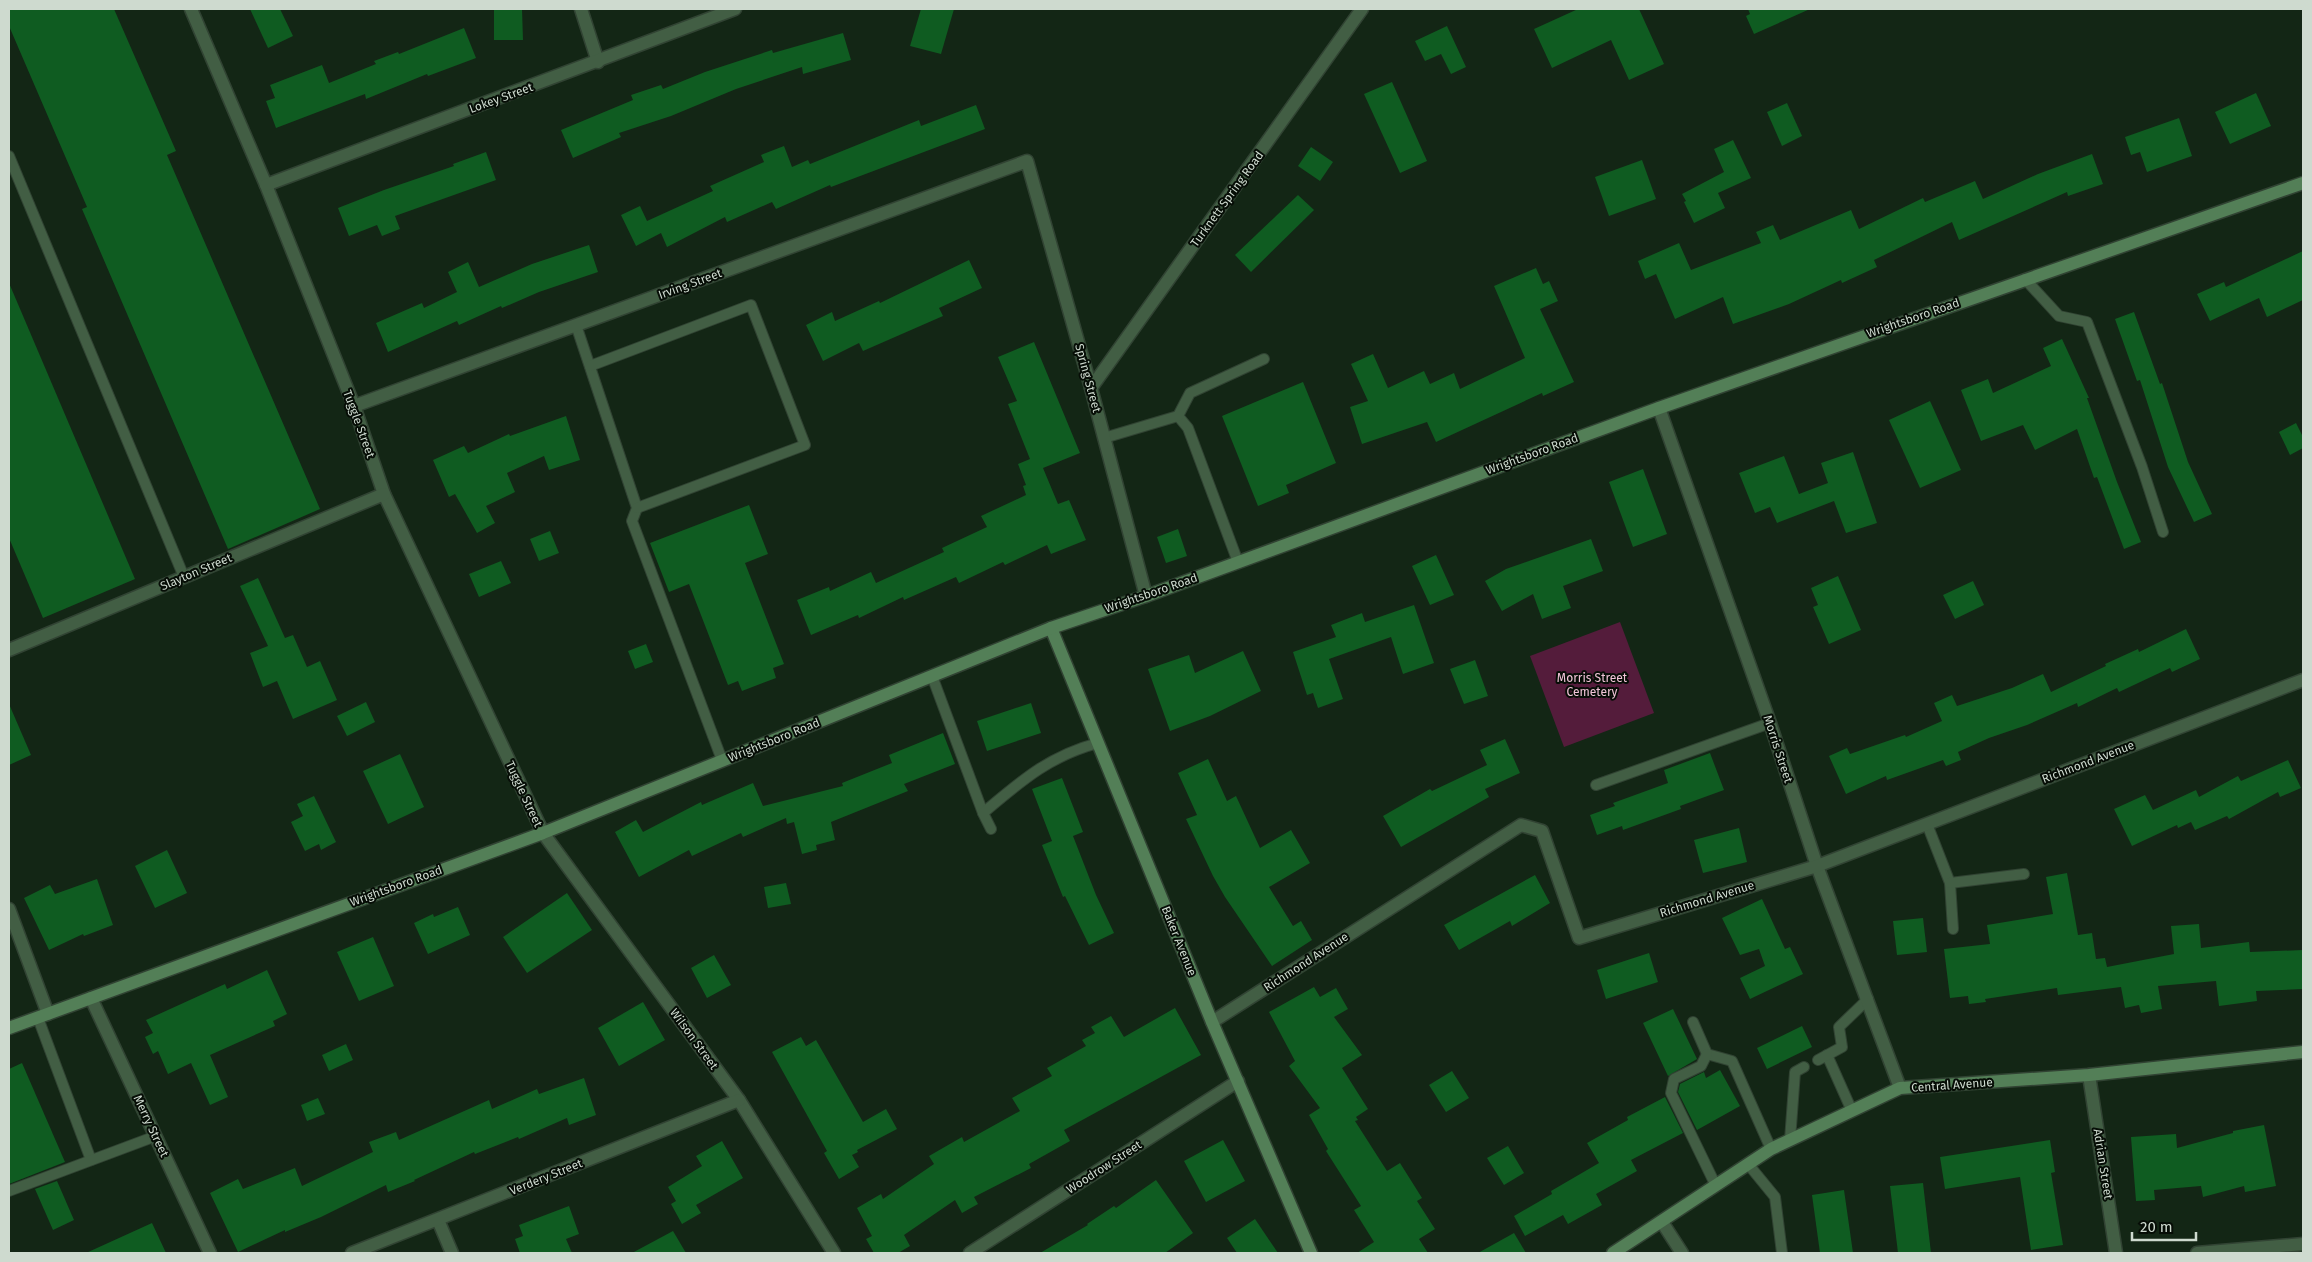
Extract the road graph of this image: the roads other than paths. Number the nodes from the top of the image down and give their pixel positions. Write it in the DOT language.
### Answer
graph roads {
  1 [pos="191,9"];
  2 [pos="581,9"];
  3 [pos="735,9"];
  4 [pos="1363,9"];
  5 [pos="598,62"];
  6 [pos="9,156"];
  7 [pos="1027,161"];
  8 [pos="2303,183"];
  9 [pos="266,185"];
  10 [pos="2025,278"];
  11 [pos="576,325"];
  12 [pos="1264,359"];
  13 [pos="590,366"];
  14 [pos="1091,388"];
  15 [pos="354,406"];
  16 [pos="1659,408"];
  17 [pos="1178,416"];
  18 [pos="1104,438"];
  19 [pos="384,494"];
  20 [pos="636,508"];
  21 [pos="2163,532"];
  22 [pos="1238,562"];
  23 [pos="184,577"];
  24 [pos="1146,596"];
  25 [pos="1051,628"];
  26 [pos="9,650"];
  27 [pos="932,676"];
  28 [pos="2303,680"];
  29 [pos="1770,724"];
  30 [pos="1098,743"];
  31 [pos="722,760"];
  32 [pos="1596,785"];
  33 [pos="983,812"];
  34 [pos="1927,824"];
  35 [pos="991,829"];
  36 [pos="543,833"];
  37 [pos="1816,866"];
  38 [pos="2024,874"];
  39 [pos="1950,883"];
  40 [pos="9,909"];
  41 [pos="1953,929"];
  42 [pos="91,998"];
  43 [pos="1868,999"];
  44 [pos="43,1016"];
  45 [pos="1212,1022"];
  46 [pos="1693,1022"];
  47 [pos="9,1028"];
  48 [pos="2303,1052"];
  49 [pos="1707,1054"];
  50 [pos="1804,1067"];
  51 [pos="2089,1075"];
  52 [pos="1238,1081"];
  53 [pos="1900,1088"];
  54 [pos="739,1100"];
  55 [pos="1852,1111"];
  56 [pos="156,1136"];
  57 [pos="1790,1140"];
  58 [pos="1771,1149"];
  59 [pos="92,1160"];
  60 [pos="1748,1164"];
  61 [pos="1716,1186"];
  62 [pos="9,1191"];
  63 [pos="438,1220"];
  64 [pos="1662,1222"];
  65 [pos="2303,1244"];
  66 [pos="210,1253"];
  67 [pos="352,1253"];
  68 [pos="452,1253"];
  69 [pos="834,1253"];
  70 [pos="970,1253"];
  71 [pos="1311,1253"];
  72 [pos="1613,1253"];
  73 [pos="1682,1253"];
  74 [pos="1782,1253"];
  75 [pos="2116,1253"];
  76 [pos="2197,1253"];
  1 -- 9 [label="street, Tuggle Street"];
  2 -- 5 [label="street"];
  3 -- 5 [label="street, Lokey Street"];
  4 -- 14 [label="street, Turknett Spring Road"];
  5 -- 9 [label="street, Lokey Street"];
  6 -- 23 [label="lane"];
  7 -- 11 [label="street, Irving Street"];
  7 -- 14 [label="street, Spring Street"];
  8 -- 10 [label="main road, Wrightsboro Road"];
  9 -- 15 [label="street, Tuggle Street"];
  10 -- 16 [label="main road, Wrightsboro Road"];
  10 -- 21 [label="lane"];
  11 -- 13 [label="lane"];
  11 -- 15 [label="street, Irving Street"];
  12 -- 17 [label="lane"];
  13 -- 20 [label="lane"];
  13 -- 20 [label="lane"];
  14 -- 18 [label="street, Spring Street"];
  15 -- 19 [label="street, Tuggle Street"];
  16 -- 22 [label="main road, Wrightsboro Road"];
  16 -- 29 [label="street, Morris Street"];
  17 -- 18 [label="lane"];
  17 -- 22 [label="lane"];
  18 -- 24 [label="street, Spring Street"];
  19 -- 23 [label="street, Slayton Street"];
  19 -- 36 [label="street, Tuggle Street"];
  20 -- 31 [label="lane"];
  22 -- 24 [label="main road, Wrightsboro Road"];
  23 -- 26 [label="street, Slayton Street"];
  24 -- 25 [label="main road, Wrightsboro Road"];
  25 -- 27 [label="main road, Wrightsboro Road"];
  25 -- 30 [label="main road, Baker Avenue"];
  27 -- 31 [label="main road, Wrightsboro Road"];
  27 -- 33 [label="lane"];
  28 -- 34 [label="street, Richmond Avenue"];
  29 -- 32 [label="lane"];
  29 -- 37 [label="street, Morris Street"];
  30 -- 33 [label="lane"];
  30 -- 45 [label="main road, Baker Avenue"];
  31 -- 36 [label="main road, Wrightsboro Road"];
  33 -- 35 [label="lane"];
  34 -- 37 [label="street, Richmond Avenue"];
  34 -- 39 [label="lane"];
  36 -- 42 [label="main road, Wrightsboro Road"];
  36 -- 54 [label="street, Wilson Street"];
  37 -- 43 [label="street, Morris Street"];
  37 -- 45 [label="street, Richmond Avenue"];
  38 -- 39 [label="lane"];
  39 -- 41 [label="lane"];
  40 -- 44 [label="street"];
  42 -- 44 [label="main road, Wrightsboro Road"];
  42 -- 56 [label="street, Merry Street"];
  43 -- 53 [label="street, Morris Street"];
  43 -- 55 [label="lane"];
  44 -- 47 [label="main road, Wrightsboro Road"];
  44 -- 59 [label="lane"];
  45 -- 52 [label="main road, Baker Avenue"];
  46 -- 49 [label="lane"];
  48 -- 51 [label="main road, Central Avenue"];
  49 -- 58 [label="lane"];
  49 -- 61 [label="lane"];
  50 -- 57 [label="lane"];
  51 -- 53 [label="main road, Central Avenue"];
  51 -- 75 [label="street, Adrian Street"];
  52 -- 70 [label="street, Woodrow Street"];
  52 -- 71 [label="main road, Baker Avenue"];
  53 -- 55 [label="main road, Central Avenue"];
  54 -- 63 [label="street, Verdery Street"];
  54 -- 69 [label="street, Wilson Street"];
  55 -- 57 [label="main road, Central Avenue"];
  56 -- 59 [label="lane"];
  56 -- 66 [label="street, Merry Street"];
  57 -- 58 [label="main road, Central Avenue"];
  58 -- 60 [label="main road, Central Avenue"];
  59 -- 62 [label="lane"];
  60 -- 61 [label="main road, Central Avenue"];
  60 -- 74 [label="lane"];
  61 -- 64 [label="main road, Central Avenue"];
  63 -- 67 [label="street, Verdery Street"];
  63 -- 68 [label="street"];
  64 -- 72 [label="main road, Central Avenue"];
  64 -- 73 [label="street"];
  65 -- 76 [label="street"];
}
